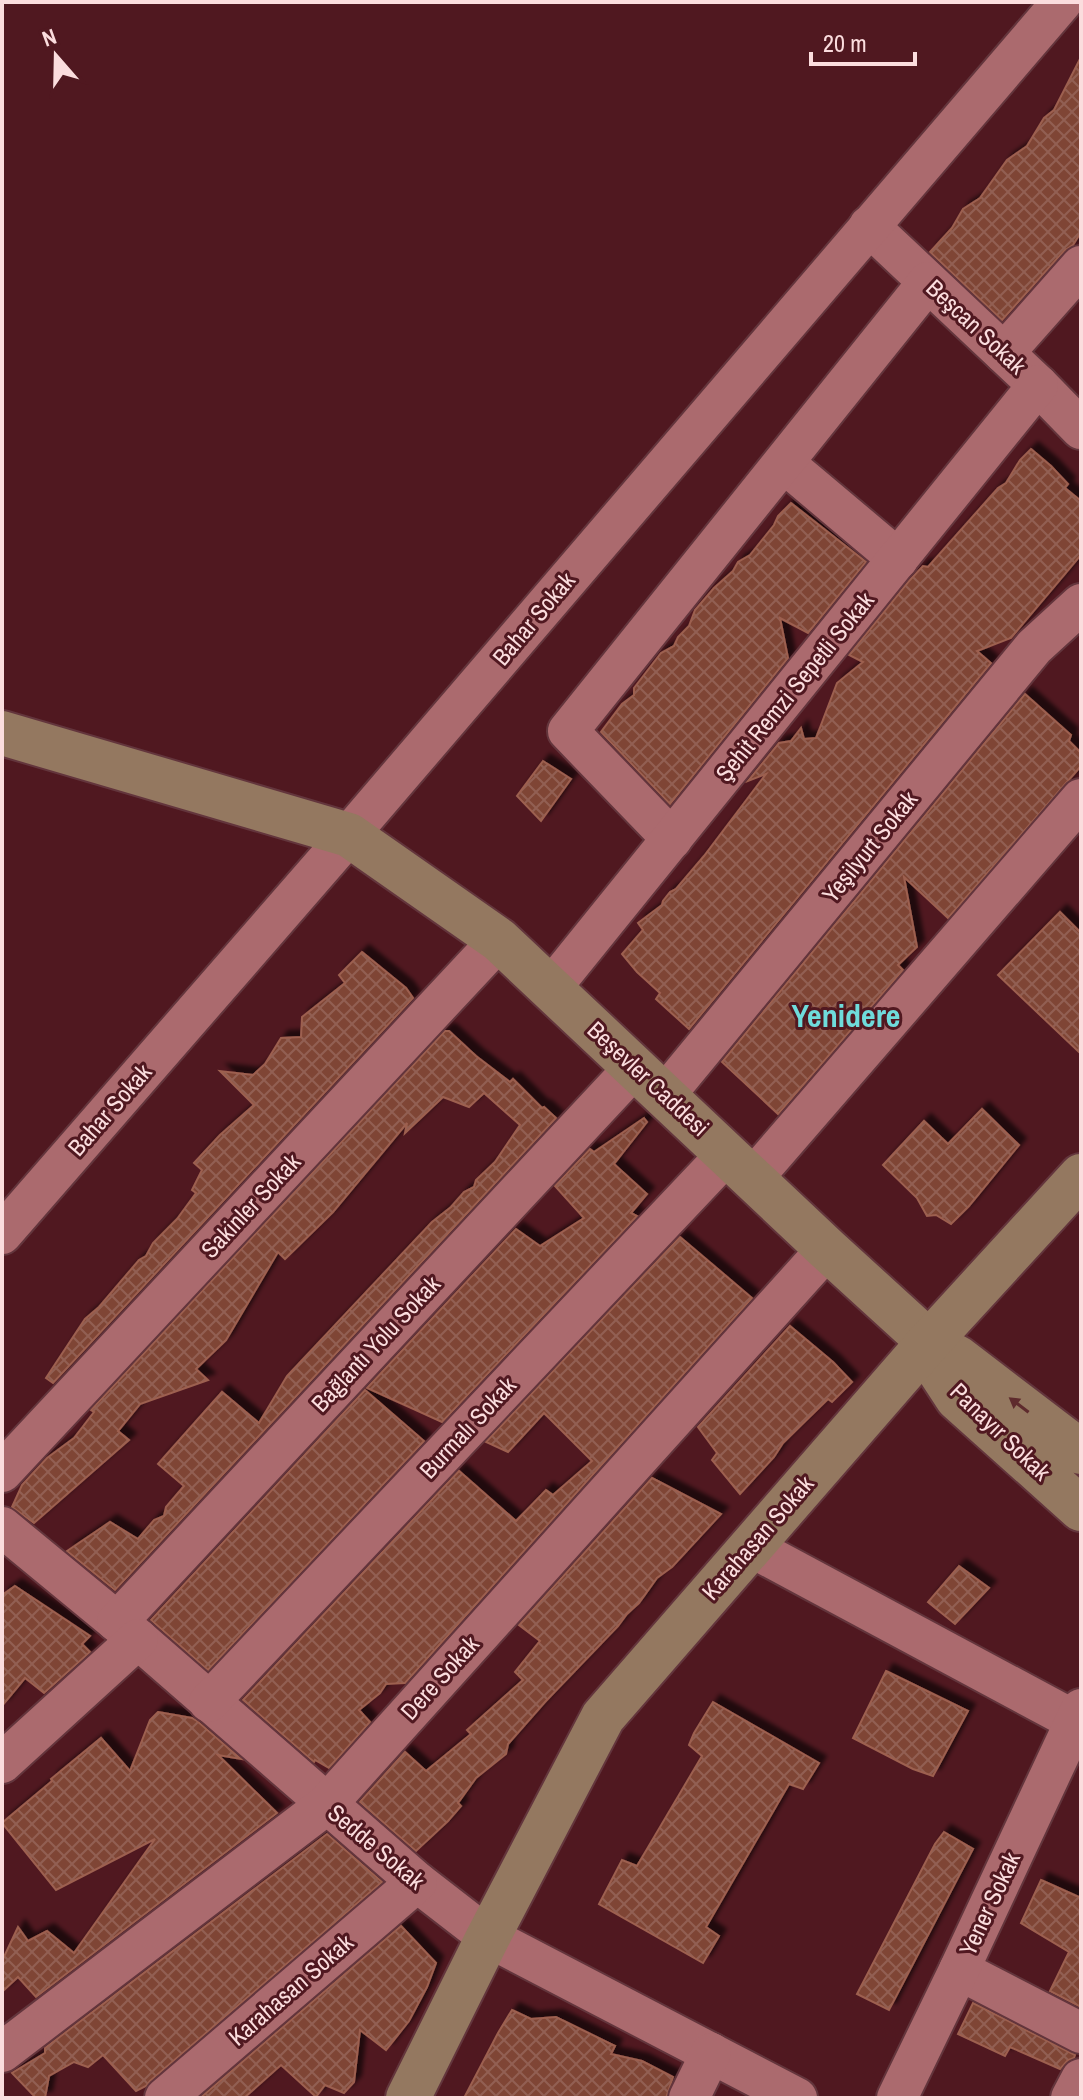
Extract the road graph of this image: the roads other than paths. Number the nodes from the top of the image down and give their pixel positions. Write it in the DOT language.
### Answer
graph roads {
  1 [pos="1062,2"];
  2 [pos="869,226"];
  3 [pos="1081,266"];
  4 [pos="928,282"];
  5 [pos="1004,353"];
  6 [pos="1038,385"];
  7 [pos="1081,429"];
  8 [pos="784,463"];
  9 [pos="898,559"];
  10 [pos="1081,604"];
  11 [pos="2,733"];
  12 [pos="1081,799"];
  13 [pos="349,835"];
  14 [pos="672,839"];
  15 [pos="499,940"];
  16 [pos="551,988"];
  17 [pos="650,1081"];
  18 [pos="740,1166"];
  19 [pos="1081,1176"];
  20 [pos="2,1234"];
  21 [pos="827,1249"];
  22 [pos="929,1342"];
  23 [pos="1081,1452"];
  24 [pos="2,1472"];
  25 [pos="1081,1509"];
  26 [pos="6,1538"];
  27 [pos="751,1547"];
  28 [pos="127,1631"];
  29 [pos="209,1702"];
  30 [pos="1078,1715"];
  31 [pos="2,1763"];
  32 [pos="326,1805"];
  33 [pos="417,1882"];
  34 [pos="488,1937"];
  35 [pos="959,1970"];
  36 [pos="1081,2033"];
  37 [pos="2,2052"];
  38 [pos="711,2053"];
  39 [pos="1081,2079"];
  40 [pos="165,2098"];
  41 [pos="408,2098"];
  42 [pos="689,2098"];
  43 [pos="797,2098"];
  44 [pos="897,2098"];
  45 [pos="1071,2098"];
  1 -- 2 [label="street, Bahar Sokak"];
  2 -- 4 [label="street, Beşcan Sokak"];
  2 -- 13 [label="street, Bahar Sokak"];
  3 -- 5 [label="street"];
  4 -- 5 [label="street, Beşcan Sokak"];
  4 -- 8 [label="street"];
  5 -- 6 [label="street, Beşcan Sokak"];
  6 -- 7 [label="street, Beşcan Sokak"];
  6 -- 9 [label="street, Şehit Remzi Sepetli Sokak"];
  8 -- 9 [label="street"];
  8 -- 14 [label="street"];
  9 -- 14 [label="street, Şehit Remzi Sepetli Sokak"];
  10 -- 17 [label="street, Yeşilyurt Sokak"];
  11 -- 13 [label="street, Beşevler Caddesi"];
  12 -- 18 [label="street, Burmalı Sokak"];
  13 -- 15 [label="street, Beşevler Caddesi"];
  13 -- 20 [label="street, Bahar Sokak"];
  14 -- 16 [label="street, Şehit Remzi Sepetli Sokak"];
  15 -- 16 [label="street, Beşevler Caddesi"];
  15 -- 24 [label="street, Sakinler Sokak"];
  16 -- 17 [label="street, Beşevler Caddesi"];
  17 -- 18 [label="street, Beşevler Caddesi"];
  17 -- 28 [label="street, Bağlantı Yolu Sokak"];
  18 -- 21 [label="street, Beşevler Caddesi"];
  18 -- 29 [label="street, Burmalı Sokak"];
  19 -- 22 [label="street, Karahasan Sokak"];
  21 -- 22 [label="street, Beşevler Caddesi"];
  21 -- 32 [label="street, Dere Sokak"];
  23 -- 22 [label="street, Panayır Sokak, one-way"];
  22 -- 25 [label="street, Panayır Sokak"];
  22 -- 27 [label="street, Karahasan Sokak"];
  26 -- 28 [label="street, Sedde Sokak"];
  27 -- 30 [label="street"];
  27 -- 34 [label="street, Karahasan Sokak"];
  28 -- 29 [label="street, Sedde Sokak"];
  28 -- 31 [label="street, Bağlantı Yolu Sokak"];
  29 -- 32 [label="street, Sedde Sokak"];
  30 -- 35 [label="street, Yener Sokak"];
  32 -- 33 [label="street, Sedde Sokak"];
  32 -- 37 [label="street, Dere Sokak"];
  33 -- 34 [label="street, Sedde Sokak"];
  33 -- 40 [label="street, Karahasan Sokak"];
  34 -- 38 [label="street, Sedde Sokak"];
  34 -- 41 [label="street, Karahasan Sokak"];
  35 -- 36 [label="street"];
  35 -- 44 [label="street, Yener Sokak"];
  38 -- 42 [label="street"];
  38 -- 43 [label="street, Sedde Sokak"];
  39 -- 45 [label="street"];
}
